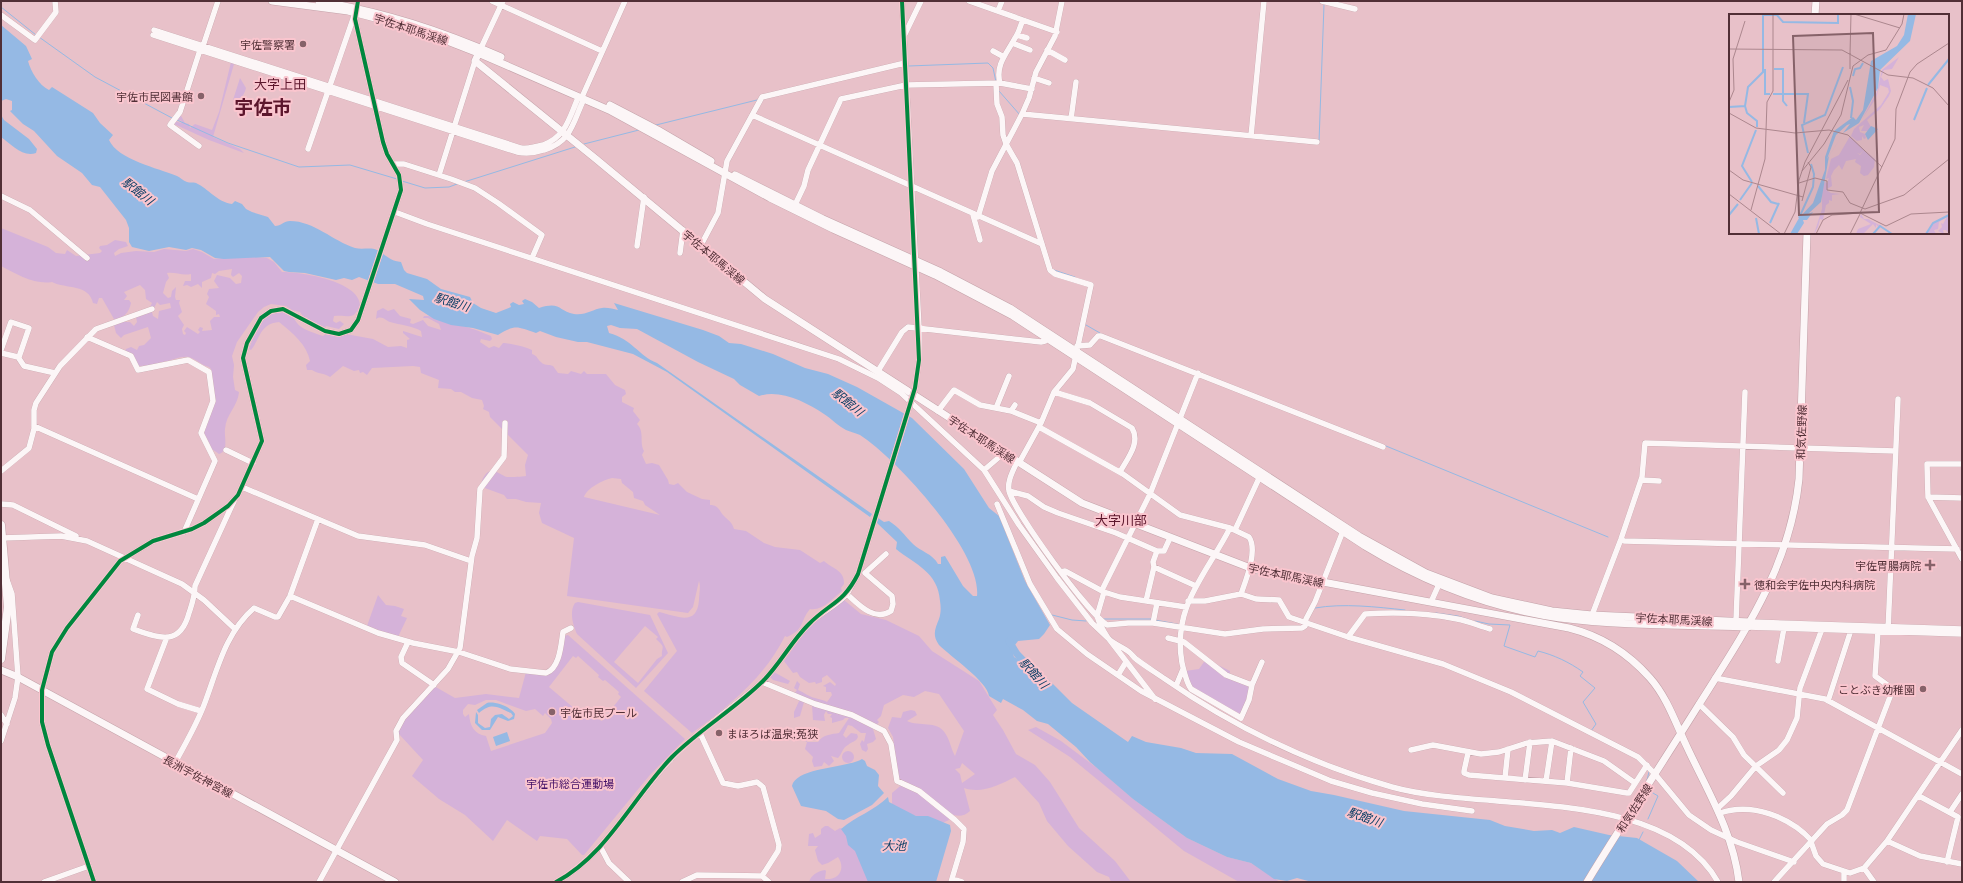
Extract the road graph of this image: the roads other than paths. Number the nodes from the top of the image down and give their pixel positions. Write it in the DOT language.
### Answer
graph roads {
  1 [pos="55,1"];
  2 [pos="218,1"];
  3 [pos="272,1"];
  4 [pos="319,1"];
  5 [pos="492,1"];
  6 [pos="625,1"];
  7 [pos="902,1"];
  8 [pos="921,1"];
  9 [pos="970,1"];
  10 [pos="1002,1"];
  11 [pos="1062,1"];
  12 [pos="1264,1"];
  13 [pos="1322,1"];
  14 [pos="1816,1"];
  15 [pos="502,3"];
  16 [pos="1355,8"];
  17 [pos="356,9"];
  18 [pos="998,11"];
  19 [pos="1,14"];
  20 [pos="1816,14"];
  21 [pos="1023,20"];
  22 [pos="1057,32"];
  23 [pos="153,33"];
  24 [pos="1017,35"];
  25 [pos="904,37"];
  26 [pos="1027,38"];
  27 [pos="1012,43"];
  28 [pos="201,49"];
  29 [pos="1030,50"];
  30 [pos="1047,50"];
  31 [pos="479,51"];
  32 [pos="602,51"];
  33 [pos="993,51"];
  34 [pos="1004,56"];
  35 [pos="1065,60"];
  36 [pos="475,62"];
  37 [pos="906,63"];
  38 [pos="1034,78"];
  39 [pos="1076,82"];
  40 [pos="998,83"];
  41 [pos="1049,83"];
  42 [pos="906,86"];
  43 [pos="328,89"];
  44 [pos="1032,90"];
  45 [pos="583,95"];
  46 [pos="375,104"];
  47 [pos="1022,114"];
  48 [pos="752,115"];
  49 [pos="1071,119"];
  50 [pos="454,129"];
  51 [pos="565,133"];
  52 [pos="1251,136"];
  53 [pos="1317,142"];
  54 [pos="1006,144"];
  55 [pos="819,145"];
  56 [pos="199,146"];
  57 [pos="308,149"];
  58 [pos="393,164"];
  59 [pos="724,171"];
  60 [pos="439,175"];
  61 [pos="911,187"];
  62 [pos="1,196"];
  63 [pos="644,198"];
  64 [pos="795,205"];
  65 [pos="395,213"];
  66 [pos="976,216"];
  67 [pos="683,230"];
  68 [pos="1807,234"];
  69 [pos="980,240"];
  70 [pos="1042,244"];
  71 [pos="701,245"];
  72 [pos="637,246"];
  73 [pos="680,253"];
  74 [pos="87,258"];
  75 [pos="532,258"];
  76 [pos="915,263"];
  77 [pos="152,310"];
  78 [pos="919,328"];
  79 [pos="1049,336"];
  80 [pos="87,337"];
  81 [pos="1076,351"];
  82 [pos="1,352"];
  83 [pos="19,357"];
  84 [pos="858,358"];
  85 [pos="839,359"];
  86 [pos="878,371"];
  87 [pos="55,373"];
  88 [pos="1198,374"];
  89 [pos="1009,376"];
  90 [pos="1054,392"];
  91 [pos="1745,392"];
  92 [pos="1898,399"];
  93 [pos="1015,405"];
  94 [pos="996,408"];
  95 [pos="938,411"];
  96 [pos="1011,411"];
  97 [pos="1179,421"];
  98 [pos="505,423"];
  99 [pos="1040,425"];
  100 [pos="34,426"];
  101 [pos="1744,446"];
  102 [pos="1383,447"];
  103 [pos="1800,448"];
  104 [pos="226,450"];
  105 [pos="1895,452"];
  106 [pos="1004,453"];
  107 [pos="253,463"];
  108 [pos="1018,463"];
  109 [pos="1962,464"];
  110 [pos="984,470"];
  111 [pos="1,471"];
  112 [pos="1120,472"];
  113 [pos="1261,474"];
  114 [pos="1640,480"];
  115 [pos="1659,481"];
  116 [pos="242,487"];
  117 [pos="1009,491"];
  118 [pos="1150,494"];
  119 [pos="1928,497"];
  120 [pos="198,498"];
  121 [pos="236,498"];
  122 [pos="1962,498"];
  123 [pos="1,504"];
  124 [pos="997,504"];
  125 [pos="318,519"];
  126 [pos="1,525"];
  127 [pos="1136,525"];
  128 [pos="1232,529"];
  129 [pos="184,532"];
  130 [pos="1343,532"];
  131 [pos="2,538"];
  132 [pos="1170,538"];
  133 [pos="1128,539"];
  134 [pos="1621,539"];
  135 [pos="87,541"];
  136 [pos="1740,544"];
  137 [pos="1786,545"];
  138 [pos="1891,548"];
  139 [pos="1957,549"];
  140 [pos="1157,551"];
  141 [pos="886,554"];
  142 [pos="1216,556"];
  143 [pos="123,559"];
  144 [pos="1962,559"];
  145 [pos="471,561"];
  146 [pos="1154,567"];
  147 [pos="1250,568"];
  148 [pos="1061,572"];
  149 [pos="6,578"];
  150 [pos="1439,582"];
  151 [pos="1323,583"];
  152 [pos="1196,586"];
  153 [pos="1103,591"];
  154 [pos="195,593"];
  155 [pos="847,594"];
  156 [pos="1241,594"];
  157 [pos="290,596"];
  158 [pos="1146,601"];
  159 [pos="1188,601"];
  160 [pos="1157,602"];
  161 [pos="1431,602"];
  162 [pos="1186,607"];
  163 [pos="138,615"];
  164 [pos="1098,616"];
  165 [pos="1591,618"];
  166 [pos="1736,621"];
  167 [pos="1305,622"];
  168 [pos="1152,624"];
  169 [pos="1749,624"];
  170 [pos="1181,627"];
  171 [pos="571,628"];
  172 [pos="1784,628"];
  173 [pos="235,629"];
  174 [pos="1490,629"];
  175 [pos="1822,629"];
  176 [pos="1888,629"];
  177 [pos="1962,629"];
  178 [pos="1851,630"];
  179 [pos="1878,631"];
  180 [pos="1586,633"];
  181 [pos="1962,634"];
  182 [pos="167,637"];
  183 [pos="1348,637"];
  184 [pos="1168,638"];
  185 [pos="1109,639"];
  186 [pos="1179,640"];
  187 [pos="408,642"];
  188 [pos="459,652"];
  189 [pos="1,659"];
  190 [pos="1778,661"];
  191 [pos="1126,662"];
  192 [pos="1262,662"];
  193 [pos="1183,668"];
  194 [pos="1,670"];
  195 [pos="1118,675"];
  196 [pos="18,677"];
  197 [pos="1715,678"];
  198 [pos="762,682"];
  199 [pos="434,685"];
  200 [pos="1252,685"];
  201 [pos="1176,686"];
  202 [pos="42,690"];
  203 [pos="1799,694"];
  204 [pos="1155,699"];
  205 [pos="1828,701"];
  206 [pos="1699,704"];
  207 [pos="201,711"];
  208 [pos="4,720"];
  209 [pos="1877,728"];
  210 [pos="1962,730"];
  211 [pos="700,733"];
  212 [pos="1681,734"];
  213 [pos="1,741"];
  214 [pos="1552,741"];
  215 [pos="1530,742"];
  216 [pos="1571,748"];
  217 [pos="1508,749"];
  218 [pos="1411,750"];
  219 [pos="1468,753"];
  220 [pos="1941,762"];
  221 [pos="175,763"];
  222 [pos="1647,765"];
  223 [pos="1756,766"];
  224 [pos="1655,774"];
  225 [pos="1962,774"];
  226 [pos="1505,778"];
  227 [pos="1525,780"];
  228 [pos="1546,781"];
  229 [pos="1567,783"];
  230 [pos="1635,783"];
  231 [pos="1783,793"];
  232 [pos="1962,794"];
  233 [pos="1919,796"];
  234 [pos="1719,810"];
  235 [pos="1472,811"];
  236 [pos="1950,812"];
  237 [pos="1626,820"];
  238 [pos="1729,838"];
  239 [pos="1811,841"];
  240 [pos="1887,841"];
  241 [pos="600,846"];
  242 [pos="336,850"];
  243 [pos="1794,862"];
  244 [pos="1947,862"];
  245 [pos="1962,864"];
  246 [pos="89,866"];
  247 [pos="1864,868"];
  248 [pos="1844,872"];
  249 [pos="762,876"];
  250 [pos="951,880"];
  251 [pos="44,882"];
  252 [pos="94,882"];
  253 [pos="319,882"];
  254 [pos="395,882"];
  255 [pos="556,882"];
  256 [pos="629,882"];
  257 [pos="682,882"];
  258 [pos="769,882"];
  259 [pos="962,882"];
  260 [pos="1587,882"];
  261 [pos="1718,882"];
  262 [pos="1739,882"];
  263 [pos="1774,882"];
  264 [pos="1844,882"];
  265 [pos="1874,882"];
  1 -- 19 [label="street"];
  2 -- 28 [label="street"];
  3 -- 17 [label="main road, 宇佐本耶馬渓線"];
  4 -- 17 [label="main road, 宇佐本耶馬渓線"];
  5 -- 15 [label="street"];
  6 -- 32 [label="street"];
  7 -- 25 [label="street"];
  8 -- 25 [label="street"];
  9 -- 18 [label="street"];
  10 -- 18 [label="street"];
  11 -- 22 [label="street"];
  12 -- 52 [label="street"];
  13 -- 16 [label="street"];
  14 -- 20 [label="main road"];
  15 -- 31 [label="street"];
  15 -- 32 [label="street"];
  17 -- 31 [label="main road, 宇佐本耶馬渓線"];
  17 -- 43 [label="street"];
  17 -- 46 [label="street"];
  18 -- 21 [label="street"];
  21 -- 22 [label="street"];
  21 -- 24 [label="street"];
  22 -- 30 [label="street"];
  23 -- 28 [label="street"];
  24 -- 26 [label="street"];
  24 -- 27 [label="street"];
  25 -- 37 [label="street"];
  27 -- 29 [label="street"];
  27 -- 34 [label="street"];
  28 -- 43 [label="street"];
  28 -- 56 [label="street"];
  30 -- 35 [label="street"];
  30 -- 38 [label="street"];
  31 -- 36 [label="main road"];
  31 -- 45 [label="main road, 宇佐本耶馬渓線"];
  32 -- 45 [label="street"];
  33 -- 34 [label="street"];
  34 -- 40 [label="street"];
  36 -- 50 [label="street"];
  36 -- 51 [label="main road, 宇佐本耶馬渓線"];
  37 -- 42 [label="street"];
  37 -- 48 [label="street"];
  38 -- 41 [label="street"];
  38 -- 44 [label="street"];
  39 -- 49 [label="street"];
  40 -- 42 [label="street"];
  40 -- 44 [label="street"];
  40 -- 54 [label="street"];
  42 -- 55 [label="street"];
  42 -- 61 [label="street"];
  43 -- 46 [label="street"];
  43 -- 57 [label="street"];
  44 -- 47 [label="street"];
  45 -- 51 [label="street"];
  45 -- 59 [label="main road, 宇佐本耶馬渓線"];
  45 -- 59 [label="main road, 宇佐本耶馬渓線"];
  46 -- 50 [label="street"];
  46 -- 58 [label="street"];
  47 -- 49 [label="street"];
  47 -- 54 [label="street"];
  48 -- 55 [label="street"];
  48 -- 59 [label="street"];
  49 -- 52 [label="street"];
  50 -- 51 [label="street"];
  50 -- 60 [label="street"];
  51 -- 63 [label="main road, 宇佐本耶馬渓線"];
  52 -- 53 [label="street"];
  54 -- 66 [label="street"];
  54 -- 70 [label="street"];
  55 -- 61 [label="street"];
  55 -- 64 [label="street"];
  58 -- 60 [label="street"];
  58 -- 65 [label="street"];
  59 -- 64 [label="main road, 宇佐本耶馬渓線"];
  59 -- 71 [label="street"];
  59 -- 76 [label="main road, 宇佐本耶馬渓線"];
  60 -- 75 [label="street"];
  61 -- 66 [label="street"];
  61 -- 76 [label="street"];
  62 -- 74 [label="street"];
  63 -- 67 [label="main road, 宇佐本耶馬渓線"];
  63 -- 72 [label="street"];
  64 -- 76 [label="main road, 宇佐本耶馬渓線"];
  65 -- 75 [label="street"];
  65 -- 107 [label="street"];
  66 -- 69 [label="street"];
  66 -- 70 [label="street"];
  67 -- 71 [label="main road, 宇佐本耶馬渓線"];
  67 -- 73 [label="street"];
  68 -- 103 [label="main road, 和気佐野線"];
  70 -- 81 [label="street"];
  71 -- 84 [label="main road, 宇佐本耶馬渓線"];
  75 -- 85 [label="street"];
  76 -- 78 [label="street"];
  76 -- 79 [label="main road, 宇佐本耶馬渓線"];
  77 -- 80 [label="street"];
  78 -- 79 [label="street"];
  78 -- 86 [label="street"];
  78 -- 155 [label="street, bridge"];
  79 -- 81 [label="main road, 宇佐本耶馬渓線"];
  80 -- 87 [label="street"];
  80 -- 120 [label="street"];
  81 -- 88 [label="street"];
  81 -- 90 [label="street"];
  81 -- 97 [label="main road, 宇佐本耶馬渓線"];
  82 -- 83 [label="street"];
  82 -- 83 [label="street"];
  83 -- 87 [label="street"];
  84 -- 85 [label="street"];
  84 -- 86 [label="main road, 宇佐本耶馬渓線"];
  85 -- 110 [label="street"];
  86 -- 95 [label="main road, 宇佐本耶馬渓線"];
  87 -- 100 [label="street"];
  88 -- 97 [label="street"];
  88 -- 102 [label="street"];
  89 -- 94 [label="street"];
  90 -- 99 [label="street"];
  90 -- 112 [label="street"];
  91 -- 101 [label="street"];
  92 -- 105 [label="street"];
  93 -- 96 [label="street"];
  94 -- 95 [label="street"];
  94 -- 96 [label="street"];
  95 -- 106 [label="main road, 宇佐本耶馬渓線"];
  96 -- 99 [label="street"];
  97 -- 113 [label="main road, 宇佐本耶馬渓線"];
  97 -- 118 [label="street"];
  98 -- 145 [label="street"];
  99 -- 108 [label="street"];
  99 -- 112 [label="street"];
  100 -- 111 [label="street"];
  100 -- 120 [label="street"];
  101 -- 103 [label="street"];
  101 -- 114 [label="street"];
  101 -- 136 [label="street"];
  103 -- 105 [label="street"];
  103 -- 137 [label="main road, 和気佐野線"];
  104 -- 107 [label="street"];
  105 -- 138 [label="street"];
  106 -- 108 [label="main road, 宇佐本耶馬渓線"];
  106 -- 110 [label="street"];
  107 -- 116 [label="street"];
  108 -- 117 [label="street"];
  108 -- 127 [label="main road, 宇佐本耶馬渓線"];
  109 -- 119 [label="street"];
  110 -- 185 [label="street"];
  112 -- 118 [label="street"];
  113 -- 128 [label="street"];
  113 -- 130 [label="main road, 宇佐本耶馬渓線"];
  113 -- 150 [label="main road, 宇佐本耶馬渓線"];
  114 -- 115 [label="street"];
  114 -- 134 [label="street"];
  116 -- 121 [label="street"];
  116 -- 125 [label="street"];
  117 -- 133 [label="street"];
  117 -- 148 [label="street"];
  118 -- 127 [label="street"];
  118 -- 128 [label="street"];
  119 -- 122 [label="street"];
  119 -- 139 [label="street"];
  120 -- 129 [label="street"];
  121 -- 129 [label="street"];
  121 -- 154 [label="street"];
  123 -- 135 [label="street"];
  124 -- 195 [label="street"];
  125 -- 145 [label="street"];
  125 -- 157 [label="street"];
  126 -- 131 [label="highway"];
  127 -- 132 [label="main road, 宇佐本耶馬渓線"];
  127 -- 133 [label="street"];
  128 -- 142 [label="street"];
  128 -- 147 [label="street"];
  129 -- 143 [label="street"];
  130 -- 150 [label="main road, 宇佐本耶馬渓線"];
  130 -- 151 [label="street"];
  131 -- 135 [label="street"];
  131 -- 149 [label="highway"];
  132 -- 140 [label="street"];
  132 -- 142 [label="main road, 宇佐本耶馬渓線"];
  133 -- 140 [label="street"];
  133 -- 153 [label="street"];
  134 -- 136 [label="street"];
  134 -- 165 [label="street"];
  135 -- 143 [label="street"];
  136 -- 137 [label="street"];
  136 -- 166 [label="street"];
  137 -- 138 [label="street"];
  137 -- 169 [label="main road, 和気佐野線"];
  138 -- 139 [label="street"];
  138 -- 176 [label="street"];
  139 -- 144 [label="street"];
  140 -- 146 [label="street"];
  141 -- 155 [label="street"];
  142 -- 147 [label="main road, 宇佐本耶馬渓線"];
  142 -- 152 [label="street"];
  143 -- 154 [label="street"];
  143 -- 202 [label="street"];
  145 -- 188 [label="street"];
  146 -- 152 [label="street"];
  146 -- 158 [label="street"];
  147 -- 151 [label="main road, 宇佐本耶馬渓線"];
  147 -- 156 [label="street"];
  148 -- 153 [label="street"];
  148 -- 164 [label="street"];
  149 -- 189 [label="highway"];
  149 -- 196 [label="street"];
  150 -- 161 [label="street"];
  150 -- 165 [label="main road, 宇佐本耶馬渓線"];
  151 -- 161 [label="main road, 宇佐本耶馬渓線"];
  151 -- 167 [label="street"];
  152 -- 159 [label="street"];
  153 -- 158 [label="street"];
  153 -- 164 [label="street"];
  154 -- 173 [label="street"];
  154 -- 182 [label="street"];
  155 -- 198 [label="street"];
  156 -- 159 [label="street"];
  156 -- 167 [label="street"];
  157 -- 173 [label="street"];
  157 -- 187 [label="street"];
  158 -- 160 [label="street"];
  159 -- 162 [label="street"];
  160 -- 162 [label="street"];
  160 -- 168 [label="street"];
  161 -- 180 [label="main road, 宇佐本耶馬渓線"];
  162 -- 170 [label="street"];
  163 -- 182 [label="street"];
  164 -- 168 [label="street"];
  164 -- 185 [label="street"];
  165 -- 166 [label="main road, 宇佐本耶馬渓線"];
  165 -- 169 [label="main road, 宇佐本耶馬渓線"];
  165 -- 180 [label="main road"];
  166 -- 169 [label="main road, 宇佐本耶馬渓線"];
  167 -- 170 [label="street"];
  167 -- 183 [label="street"];
  168 -- 170 [label="street"];
  169 -- 172 [label="street"];
  169 -- 176 [label="street"];
  169 -- 197 [label="main road"];
  170 -- 186 [label="street"];
  171 -- 188 [label="street"];
  172 -- 175 [label="street"];
  172 -- 190 [label="street"];
  173 -- 207 [label="street"];
  174 -- 183 [label="street"];
  175 -- 178 [label="street"];
  175 -- 203 [label="street"];
  176 -- 177 [label="street"];
  176 -- 179 [label="street"];
  176 -- 181 [label="street"];
  178 -- 179 [label="street"];
  178 -- 205 [label="street"];
  179 -- 209 [label="street"];
  180 -- 212 [label="main road, 宇佐本耶馬渓線"];
  182 -- 207 [label="street"];
  183 -- 222 [label="street"];
  184 -- 186 [label="street"];
  185 -- 191 [label="street"];
  185 -- 201 [label="street"];
  186 -- 193 [label="street"];
  186 -- 200 [label="street"];
  187 -- 188 [label="street"];
  187 -- 199 [label="street"];
  188 -- 199 [label="street"];
  191 -- 195 [label="street"];
  191 -- 204 [label="street"];
  192 -- 200 [label="street"];
  193 -- 200 [label="street"];
  193 -- 201 [label="street"];
  194 -- 196 [label="main road, 長洲宇佐神宮線"];
  195 -- 204 [label="street"];
  196 -- 202 [label="main road, 長洲宇佐神宮線"];
  196 -- 208 [label="street"];
  197 -- 203 [label="street"];
  197 -- 206 [label="main road"];
  198 -- 211 [label="street"];
  198 -- 250 [label="street"];
  199 -- 242 [label="street"];
  201 -- 237 [label="street"];
  202 -- 221 [label="main road, 長洲宇佐神宮線"];
  202 -- 246 [label="street"];
  203 -- 205 [label="street"];
  203 -- 223 [label="street"];
  204 -- 235 [label="street"];
  205 -- 209 [label="street"];
  206 -- 212 [label="main road"];
  206 -- 223 [label="street"];
  207 -- 221 [label="street"];
  208 -- 213 [label="street"];
  209 -- 220 [label="street"];
  209 -- 239 [label="street"];
  210 -- 220 [label="street"];
  211 -- 241 [label="street"];
  211 -- 249 [label="street"];
  212 -- 224 [label="main road, 和気佐野線"];
  212 -- 234 [label="main road, 宇佐本耶馬渓線"];
  214 -- 215 [label="street"];
  214 -- 216 [label="street"];
  214 -- 228 [label="street"];
  215 -- 217 [label="street"];
  215 -- 227 [label="street"];
  216 -- 229 [label="street"];
  216 -- 230 [label="street"];
  217 -- 219 [label="street"];
  217 -- 226 [label="street"];
  218 -- 219 [label="street"];
  219 -- 226 [label="street"];
  220 -- 225 [label="street"];
  220 -- 233 [label="street"];
  221 -- 242 [label="main road, 長洲宇佐神宮線"];
  222 -- 224 [label="street"];
  222 -- 230 [label="street"];
  223 -- 231 [label="street"];
  223 -- 234 [label="street"];
  224 -- 237 [label="main road, 和気佐野線"];
  224 -- 238 [label="street"];
  226 -- 227 [label="street"];
  227 -- 228 [label="street"];
  228 -- 229 [label="street"];
  229 -- 230 [label="street"];
  232 -- 236 [label="street"];
  233 -- 236 [label="street"];
  233 -- 240 [label="street"];
  234 -- 238 [label="main road, 宇佐本耶馬渓線"];
  234 -- 239 [label="street"];
  236 -- 244 [label="street"];
  237 -- 260 [label="main road, 和気佐野線"];
  237 -- 261 [label="street"];
  238 -- 243 [label="street"];
  238 -- 262 [label="main road, 宇佐本耶馬渓線"];
  239 -- 243 [label="street"];
  239 -- 248 [label="street"];
  240 -- 244 [label="street"];
  240 -- 247 [label="street"];
  241 -- 255 [label="street"];
  241 -- 256 [label="street"];
  242 -- 253 [label="street"];
  242 -- 254 [label="main road, 長洲宇佐神宮線"];
  243 -- 263 [label="street"];
  244 -- 245 [label="street"];
  246 -- 251 [label="street"];
  246 -- 252 [label="street"];
  247 -- 248 [label="street"];
  247 -- 265 [label="street"];
  248 -- 264 [label="street"];
  249 -- 257 [label="street"];
  249 -- 258 [label="street"];
  250 -- 259 [label="street"];
}
